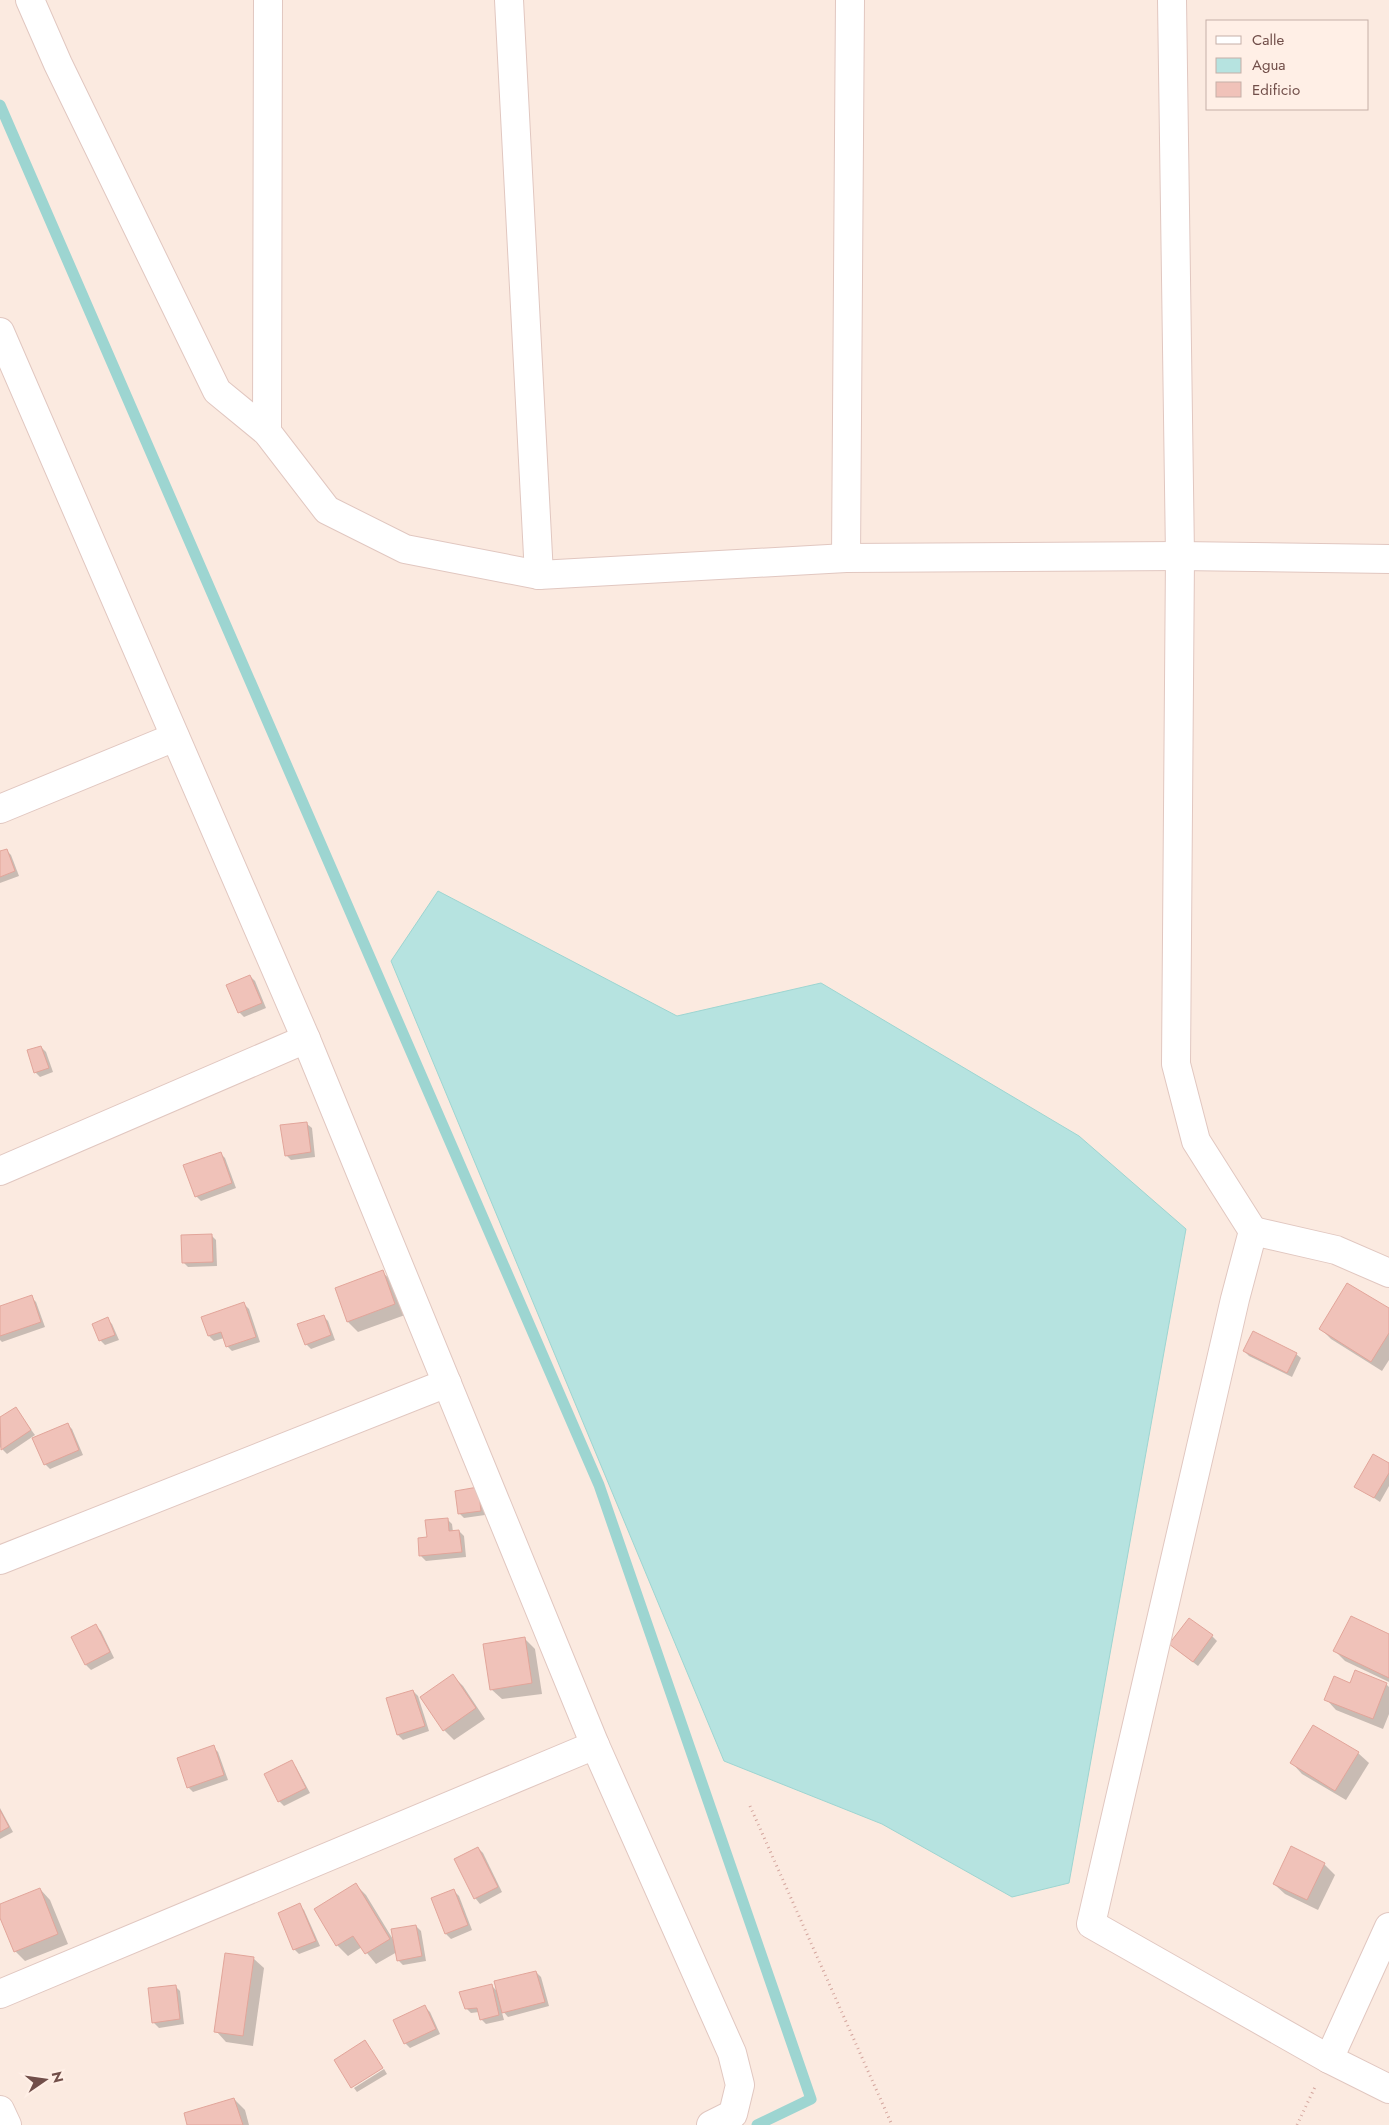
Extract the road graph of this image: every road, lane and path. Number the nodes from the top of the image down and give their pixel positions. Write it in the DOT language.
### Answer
graph roads {
  1 [pos="30,0"];
  2 [pos="268,0"];
  3 [pos="509,0"];
  4 [pos="850,0"];
  5 [pos="1172,0"];
  6 [pos="0,332"];
  7 [pos="267,432"];
  8 [pos="1180,556"];
  9 [pos="846,558"];
  10 [pos="1389,559"];
  11 [pos="539,575"];
  12 [pos="175,737"];
  13 [pos="0,809"];
  14 [pos="306,1039"];
  15 [pos="0,1171"];
  16 [pos="1253,1231"];
  17 [pos="1389,1273"];
  18 [pos="447,1383"];
  19 [pos="0,1560"];
  20 [pos="595,1746"];
  21 [pos="750,1806"];
  22 [pos="1389,1927"];
  23 [pos="0,1994"];
  24 [pos="1329,2059"];
  25 [pos="1389,2089"];
  26 [pos="0,2110"];
  27 [pos="7,2125"];
  28 [pos="712,2125"];
  29 [pos="892,2125"];
  30 [pos="1297,2125"];
  1 -- 7 [label="street"];
  2 -- 7 [label="street"];
  3 -- 11 [label="street"];
  4 -- 9 [label="street"];
  5 -- 8 [label="street"];
  6 -- 12 [label="street"];
  7 -- 11 [label="street"];
  8 -- 9 [label="street"];
  8 -- 10 [label="street"];
  8 -- 16 [label="street"];
  9 -- 11 [label="street"];
  12 -- 13 [label="street"];
  12 -- 14 [label="street"];
  14 -- 15 [label="street"];
  14 -- 18 [label="street"];
  16 -- 17 [label="street"];
  16 -- 24 [label="street"];
  18 -- 19 [label="street"];
  18 -- 20 [label="street"];
  20 -- 23 [label="street"];
  20 -- 28 [label="street"];
  21 -- 29 [label="path"];
  22 -- 24 [label="street"];
  24 -- 25 [label="street"];
  24 -- 30 [label="path"];
  26 -- 27 [label="street"];
}
